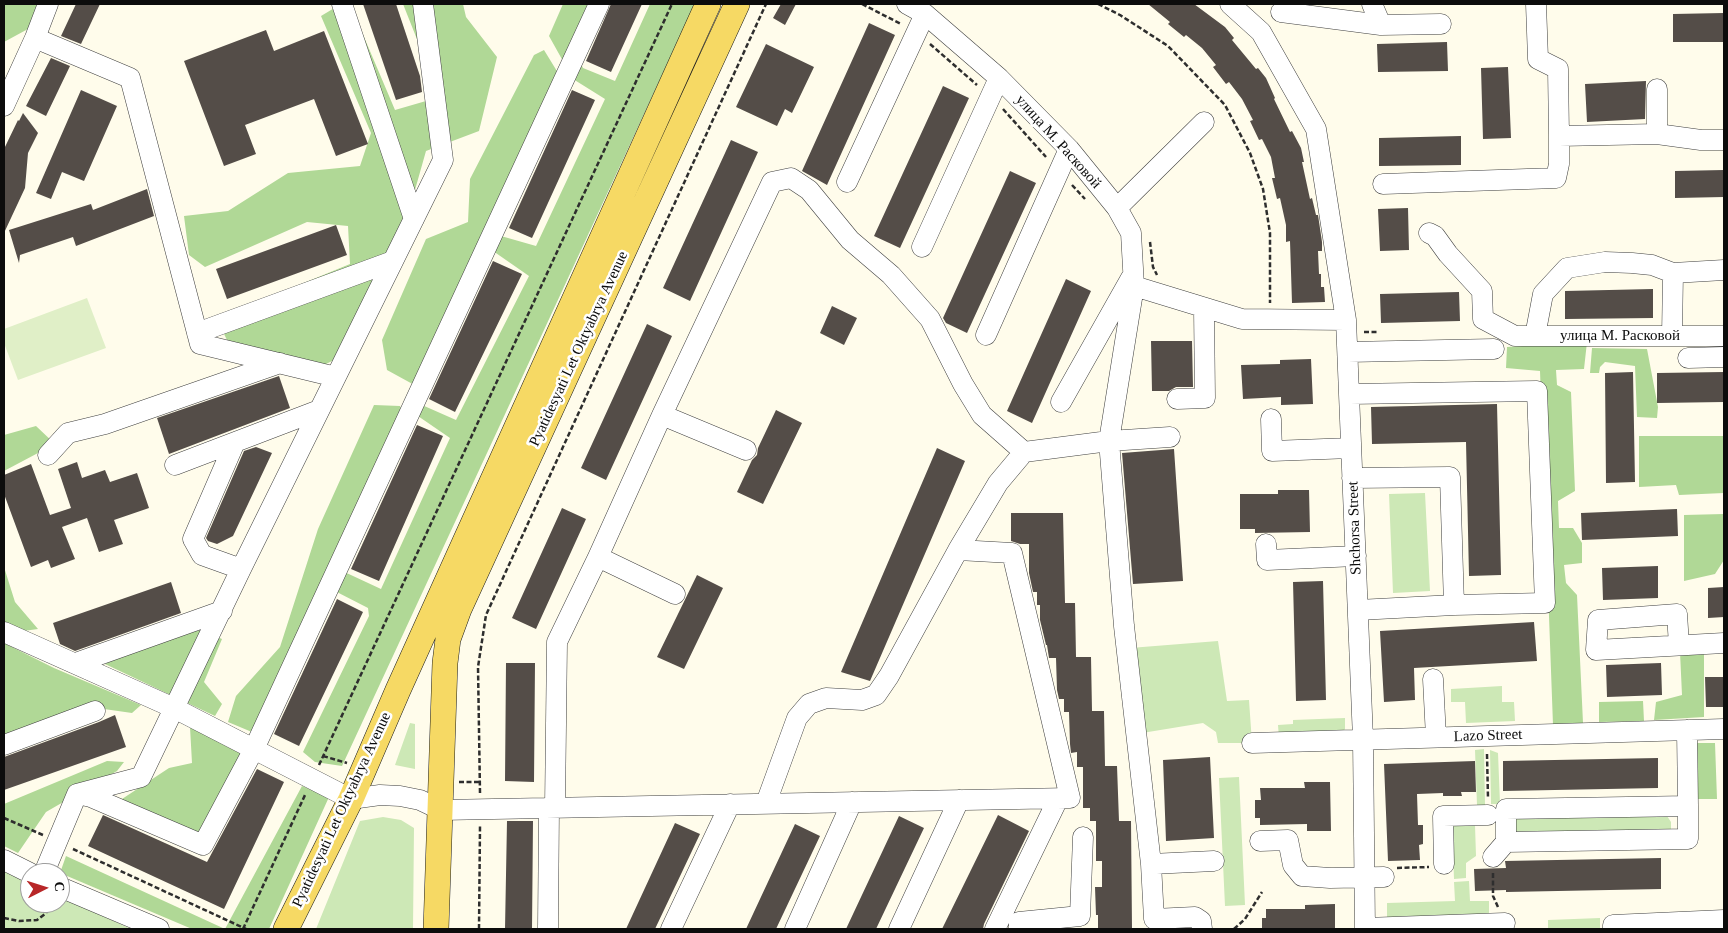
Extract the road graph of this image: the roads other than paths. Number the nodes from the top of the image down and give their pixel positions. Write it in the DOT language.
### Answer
graph roads {
  1 [pos="48,4"];
  2 [pos="342,4"];
  3 [pos="422,4"];
  4 [pos="599,4"];
  5 [pos="708,4"];
  6 [pos="737,4"];
  7 [pos="907,4"];
  8 [pos="1230,4"];
  9 [pos="1372,4"];
  10 [pos="1536,4"];
  11 [pos="1284,8"];
  12 [pos="925,14"];
  13 [pos="1382,24"];
  14 [pos="1442,24"];
  15 [pos="1261,32"];
  16 [pos="35,38"];
  17 [pos="999,78"];
  18 [pos="1657,88"];
  19 [pos="4,106"];
  20 [pos="1204,122"];
  21 [pos="1657,134"];
  22 [pos="1559,136"];
  23 [pos="1724,140"];
  24 [pos="1069,149"];
  25 [pos="847,182"];
  26 [pos="1383,184"];
  27 [pos="1117,208"];
  28 [pos="414,219"];
  29 [pos="1429,233"];
  30 [pos="922,247"];
  31 [pos="393,262"];
  32 [pos="1724,270"];
  33 [pos="1673,273"];
  34 [pos="1134,279"];
  35 [pos="1204,308"];
  36 [pos="1346,320"];
  37 [pos="197,333"];
  38 [pos="986,335"];
  39 [pos="1525,336"];
  40 [pos="1672,336"];
  41 [pos="1724,336"];
  42 [pos="1494,349"];
  43 [pos="1348,352"];
  44 [pos="1724,357"];
  45 [pos="1688,358"];
  46 [pos="280,363"];
  47 [pos="336,377"];
  48 [pos="1350,394"];
  49 [pos="1177,398"];
  50 [pos="1061,402"];
  51 [pos="319,410"];
  52 [pos="662,415"];
  53 [pos="1271,419"];
  54 [pos="1170,437"];
  55 [pos="1109,441"];
  56 [pos="235,442"];
  57 [pos="1351,448"];
  58 [pos="746,450"];
  59 [pos="1024,452"];
  60 [pos="48,455"];
  61 [pos="175,465"];
  62 [pos="1352,478"];
  63 [pos="1266,544"];
  64 [pos="958,550"];
  65 [pos="1356,556"];
  66 [pos="598,558"];
  67 [pos="241,569"];
  68 [pos="675,594"];
  69 [pos="1454,605"];
  70 [pos="1358,610"];
  71 [pos="222,611"];
  72 [pos="4,632"];
  73 [pos="1724,643"];
  74 [pos="1679,645"];
  75 [pos="76,663"];
  76 [pos="1433,679"];
  77 [pos="398,690"];
  78 [pos="444,700"];
  79 [pos="174,708"];
  80 [pos="95,712"];
  81 [pos="1724,729"];
  82 [pos="1687,730"];
  83 [pos="1436,737"];
  84 [pos="1363,739"];
  85 [pos="1252,743"];
  86 [pos="4,745"];
  87 [pos="254,749"];
  88 [pos="77,794"];
  89 [pos="351,799"];
  90 [pos="1058,799"];
  91 [pos="959,800"];
  92 [pos="852,802"];
  93 [pos="766,803"];
  94 [pos="730,804"];
  95 [pos="1688,806"];
  96 [pos="552,807"];
  97 [pos="1488,807"];
  98 [pos="441,810"];
  99 [pos="1083,837"];
  100 [pos="1260,841"];
  101 [pos="1506,842"];
  102 [pos="1493,856"];
  103 [pos="4,860"];
  104 [pos="1214,861"];
  105 [pos="48,863"];
  106 [pos="1151,864"];
  107 [pos="1444,864"];
  108 [pos="20,868"];
  109 [pos="1374,878"];
  110 [pos="70,891"];
  111 [pos="1724,920"];
  112 [pos="1505,923"];
  113 [pos="159,929"];
  114 [pos="286,929"];
  115 [pos="436,929"];
  116 [pos="548,929"];
  117 [pos="671,929"];
  118 [pos="795,929"];
  119 [pos="900,929"];
  120 [pos="995,929"];
  121 [pos="1019,929"];
  122 [pos="1202,929"];
  123 [pos="1365,929"];
  124 [pos="1613,929"];
  1 -- 16 [label="street"];
  2 -- 28 [label="street"];
  3 -- 28 [label="street"];
  4 -- 87 [label="street"];
  5 -- 77 [label="main road, Pyatidesyati Let Oktyabrya Avenue"];
  6 -- 78 [label="main road, Pyatidesyati Let Oktyabrya Avenue"];
  7 -- 12 [label="street, улица М. Расковой"];
  8 -- 15 [label="street"];
  9 -- 13 [label="street"];
  10 -- 22 [label="street"];
  11 -- 13 [label="street"];
  11 -- 15 [label="street"];
  12 -- 17 [label="street, улица М. Расковой"];
  12 -- 25 [label="street"];
  13 -- 14 [label="street"];
  15 -- 36 [label="street, Shchorsa Street"];
  16 -- 19 [label="street"];
  16 -- 37 [label="street"];
  17 -- 24 [label="street, улица М. Расковой"];
  17 -- 30 [label="street"];
  18 -- 21 [label="street"];
  20 -- 27 [label="street"];
  21 -- 22 [label="street"];
  21 -- 23 [label="street"];
  22 -- 26 [label="street"];
  24 -- 27 [label="street, улица М. Расковой"];
  24 -- 38 [label="street"];
  27 -- 34 [label="street, улица М. Расковой"];
  28 -- 31 [label="street"];
  29 -- 39 [label="street"];
  31 -- 37 [label="street"];
  31 -- 47 [label="street"];
  32 -- 33 [label="street"];
  33 -- 39 [label="street"];
  33 -- 40 [label="street"];
  34 -- 35 [label="street"];
  34 -- 50 [label="street"];
  34 -- 55 [label="street, улица М. Расковой"];
  35 -- 36 [label="street"];
  35 -- 49 [label="street"];
  36 -- 43 [label="street, Shchorsa Street"];
  37 -- 46 [label="street"];
  39 -- 40 [label="street, улица М. Расковой"];
  40 -- 41 [label="street, улица М. Расковой"];
  42 -- 43 [label="street"];
  43 -- 48 [label="street, Shchorsa Street"];
  44 -- 45 [label="street"];
  46 -- 47 [label="street"];
  46 -- 60 [label="street"];
  47 -- 51 [label="street"];
  48 -- 57 [label="street, Shchorsa Street"];
  48 -- 69 [label="street"];
  51 -- 56 [label="street"];
  51 -- 67 [label="street"];
  52 -- 58 [label="street"];
  52 -- 59 [label="street"];
  52 -- 66 [label="street"];
  53 -- 57 [label="street"];
  54 -- 55 [label="street"];
  55 -- 59 [label="street"];
  55 -- 106 [label="street, улица М. Расковой"];
  56 -- 61 [label="street"];
  56 -- 67 [label="street"];
  57 -- 62 [label="street, Shchorsa Street"];
  59 -- 64 [label="street"];
  62 -- 65 [label="street, Shchorsa Street"];
  62 -- 69 [label="street"];
  63 -- 65 [label="street"];
  64 -- 90 [label="street"];
  64 -- 93 [label="street"];
  65 -- 70 [label="street, Shchorsa Street"];
  66 -- 68 [label="street"];
  66 -- 96 [label="street"];
  67 -- 71 [label="street"];
  69 -- 70 [label="street"];
  70 -- 84 [label="street, Shchorsa Street"];
  71 -- 75 [label="street"];
  71 -- 79 [label="street"];
  72 -- 75 [label="street"];
  73 -- 74 [label="street"];
  75 -- 79 [label="street"];
  76 -- 83 [label="street"];
  77 -- 78 [label="main road"];
  77 -- 89 [label="main road, Pyatidesyati Let Oktyabrya Avenue"];
  78 -- 98 [label="main road, Pyatidesyati Let Oktyabrya Avenue"];
  79 -- 87 [label="street"];
  79 -- 88 [label="street"];
  80 -- 86 [label="street"];
  81 -- 82 [label="street, Lazo Street"];
  82 -- 83 [label="street, Lazo Street"];
  82 -- 95 [label="street"];
  83 -- 84 [label="street, Lazo Street"];
  84 -- 85 [label="street, Lazo Street"];
  84 -- 109 [label="street, Shchorsa Street"];
  87 -- 88 [label="street"];
  87 -- 89 [label="street"];
  88 -- 105 [label="street"];
  89 -- 98 [label="street"];
  89 -- 114 [label="main road, Pyatidesyati Let Oktyabrya Avenue"];
  90 -- 91 [label="street"];
  90 -- 120 [label="street"];
  91 -- 92 [label="street"];
  91 -- 119 [label="street"];
  92 -- 93 [label="street"];
  92 -- 118 [label="street"];
  93 -- 94 [label="street"];
  94 -- 96 [label="street"];
  94 -- 117 [label="street"];
  95 -- 101 [label="street"];
  95 -- 101 [label="street"];
  96 -- 98 [label="street"];
  96 -- 116 [label="street"];
  97 -- 107 [label="street"];
  98 -- 115 [label="main road, Pyatidesyati Let Oktyabrya Avenue"];
  99 -- 121 [label="street"];
  100 -- 109 [label="street"];
  101 -- 102 [label="street"];
  103 -- 108 [label="street"];
  104 -- 106 [label="street"];
  106 -- 122 [label="street, улица М. Расковой"];
  109 -- 123 [label="street, Shchorsa Street"];
  110 -- 113 [label="street"];
  111 -- 124 [label="street"];
  112 -- 123 [label="street"];
}
